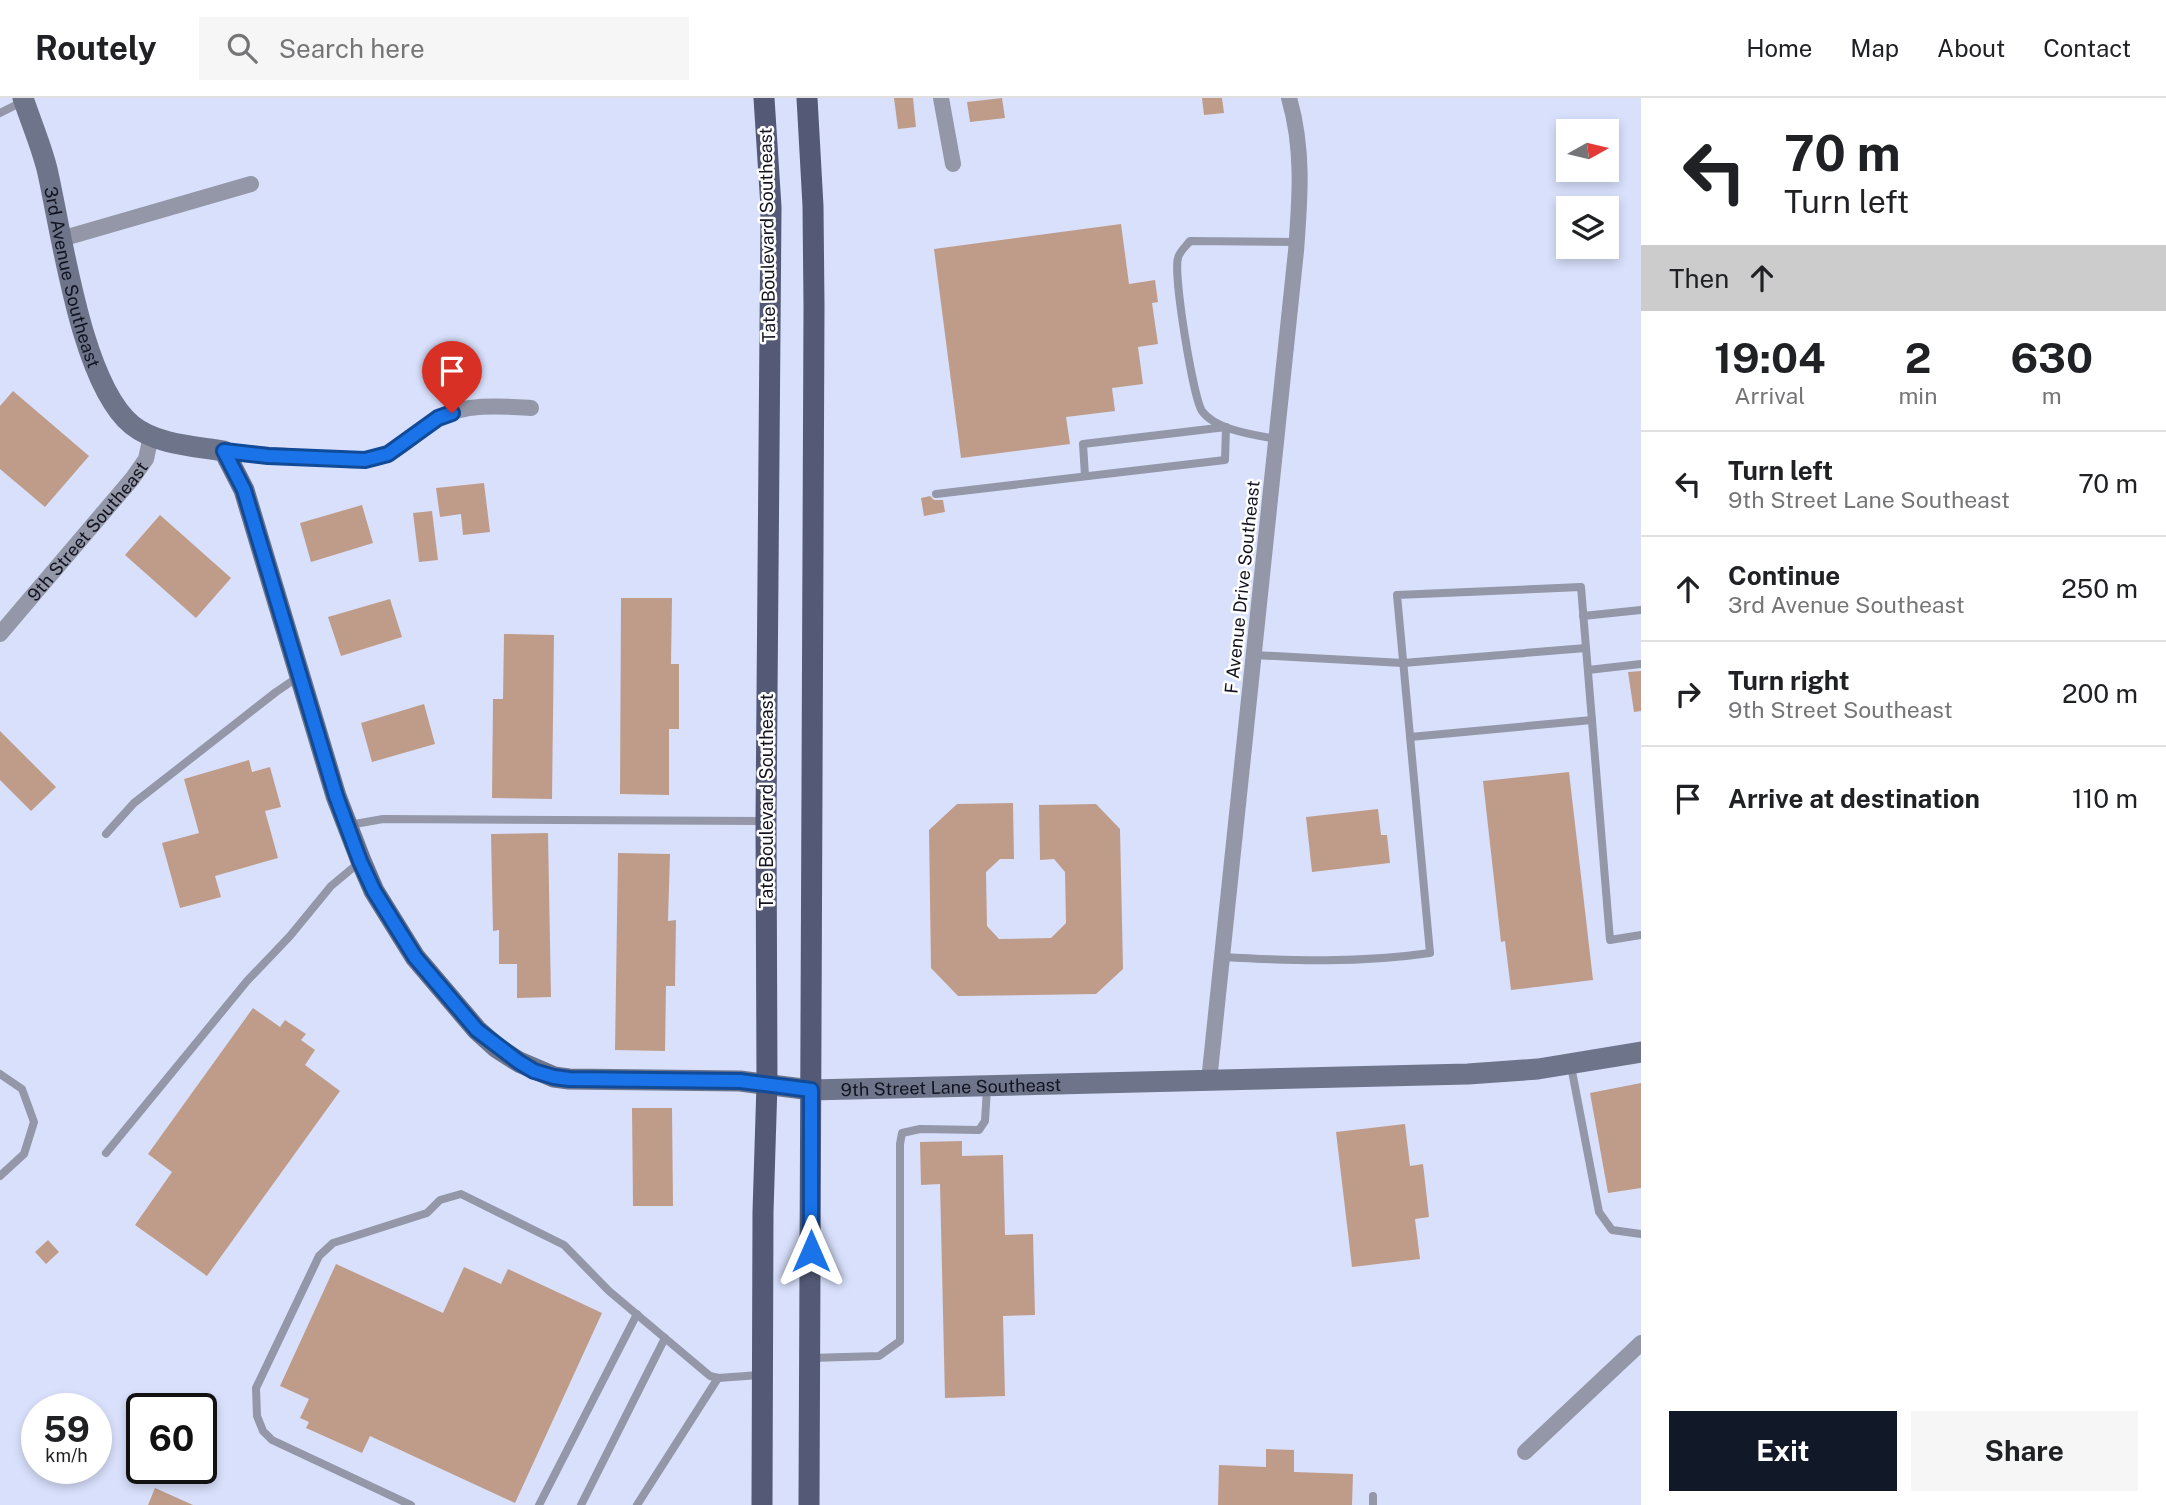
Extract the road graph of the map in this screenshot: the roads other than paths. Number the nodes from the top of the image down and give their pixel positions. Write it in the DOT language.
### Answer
graph roads {
  1 [pos="764,98"];
  2 [pos="807,98"];
  3 [pos="942,98"];
  4 [pos="1289,98"];
  5 [pos="25,99"];
  6 [pos="0,113"];
  7 [pos="953,164"];
  8 [pos="251,184"];
  9 [pos="61,239"];
  10 [pos="1296,242"];
  11 [pos="531,408"];
  12 [pos="1226,428"];
  13 [pos="150,436"];
  14 [pos="1276,439"];
  15 [pos="224,451"];
  16 [pos="1085,476"];
  17 [pos="936,494"];
  18 [pos="1641,610"];
  19 [pos="1583,616"];
  20 [pos="0,634"];
  21 [pos="1586,648"];
  22 [pos="1254,655"];
  23 [pos="1403,663"];
  24 [pos="1641,664"];
  25 [pos="1588,670"];
  26 [pos="300,676"];
  27 [pos="1592,720"];
  28 [pos="1410,737"];
  29 [pos="766,821"];
  30 [pos="347,825"];
  31 [pos="106,834"];
  32 [pos="361,863"];
  33 [pos="1641,935"];
  34 [pos="1223,957"];
  35 [pos="1641,1052"];
  36 [pos="1570,1064"];
  37 [pos="0,1074"];
  38 [pos="1209,1081"];
  39 [pos="767,1084"];
  40 [pos="987,1086"];
  41 [pos="811,1090"];
  42 [pos="106,1153"];
  43 [pos="0,1177"];
  44 [pos="1641,1234"];
  45 [pos="637,1314"];
  46 [pos="665,1338"];
  47 [pos="1641,1343"];
  48 [pos="810,1358"];
  49 [pos="763,1375"];
  50 [pos="718,1378"];
  51 [pos="1525,1452"];
  52 [pos="411,1505"];
  53 [pos="539,1505"];
  54 [pos="581,1505"];
  55 [pos="637,1505"];
  56 [pos="762,1505"];
  57 [pos="809,1505"];
  1 -- 29 [label="main road, Tate Boulevard Southeast"];
  2 -- 41 [label="main road"];
  3 -- 7 [label="street"];
  4 -- 10 [label="street, F Avenue Drive Southeast"];
  5 -- 6 [label="lane"];
  5 -- 9 [label="street, 3rd Avenue Southeast"];
  8 -- 9 [label="street"];
  9 -- 13 [label="street, 3rd Avenue Southeast"];
  10 -- 12 [label="lane"];
  10 -- 14 [label="street, F Avenue Drive Southeast"];
  11 -- 15 [label="street, 9th Street Southeast"];
  12 -- 14 [label="lane"];
  12 -- 16 [label="lane"];
  12 -- 16 [label="lane"];
  13 -- 15 [label="street, 9th Street Southeast"];
  13 -- 20 [label="street, 9th Street Southeast"];
  14 -- 22 [label="street, F Avenue Drive Southeast"];
  15 -- 26 [label="street"];
  16 -- 17 [label="lane"];
  18 -- 19 [label="lane"];
  19 -- 21 [label="lane"];
  19 -- 23 [label="lane"];
  21 -- 23 [label="lane"];
  21 -- 25 [label="lane"];
  22 -- 23 [label="lane"];
  22 -- 34 [label="street, F Avenue Drive Southeast"];
  23 -- 28 [label="lane"];
  24 -- 25 [label="lane"];
  25 -- 27 [label="lane"];
  26 -- 30 [label="street"];
  26 -- 31 [label="lane"];
  27 -- 28 [label="lane"];
  27 -- 33 [label="lane"];
  28 -- 34 [label="lane"];
  29 -- 30 [label="lane"];
  29 -- 39 [label="main road, Tate Boulevard Southeast"];
  30 -- 32 [label="street"];
  32 -- 39 [label="street, 9th Street Lane Southeast"];
  32 -- 42 [label="lane"];
  34 -- 38 [label="street, F Avenue Drive Southeast"];
  35 -- 36 [label="street, 9th Street Lane Southeast"];
  36 -- 38 [label="street, 9th Street Lane Southeast"];
  36 -- 44 [label="lane"];
  37 -- 43 [label="lane"];
  38 -- 40 [label="street, 9th Street Lane Southeast"];
  39 -- 41 [label="street, 9th Street Lane Southeast"];
  39 -- 49 [label="main road, Tate Boulevard Southeast"];
  40 -- 41 [label="street, 9th Street Lane Southeast"];
  40 -- 48 [label="lane"];
  41 -- 48 [label="main road"];
  45 -- 46 [label="lane"];
  45 -- 52 [label="lane"];
  45 -- 53 [label="lane"];
  46 -- 50 [label="lane"];
  46 -- 54 [label="lane"];
  47 -- 51 [label="street"];
  48 -- 57 [label="main road"];
  49 -- 50 [label="lane"];
  49 -- 56 [label="main road, Tate Boulevard Southeast"];
  50 -- 55 [label="lane"];
}
